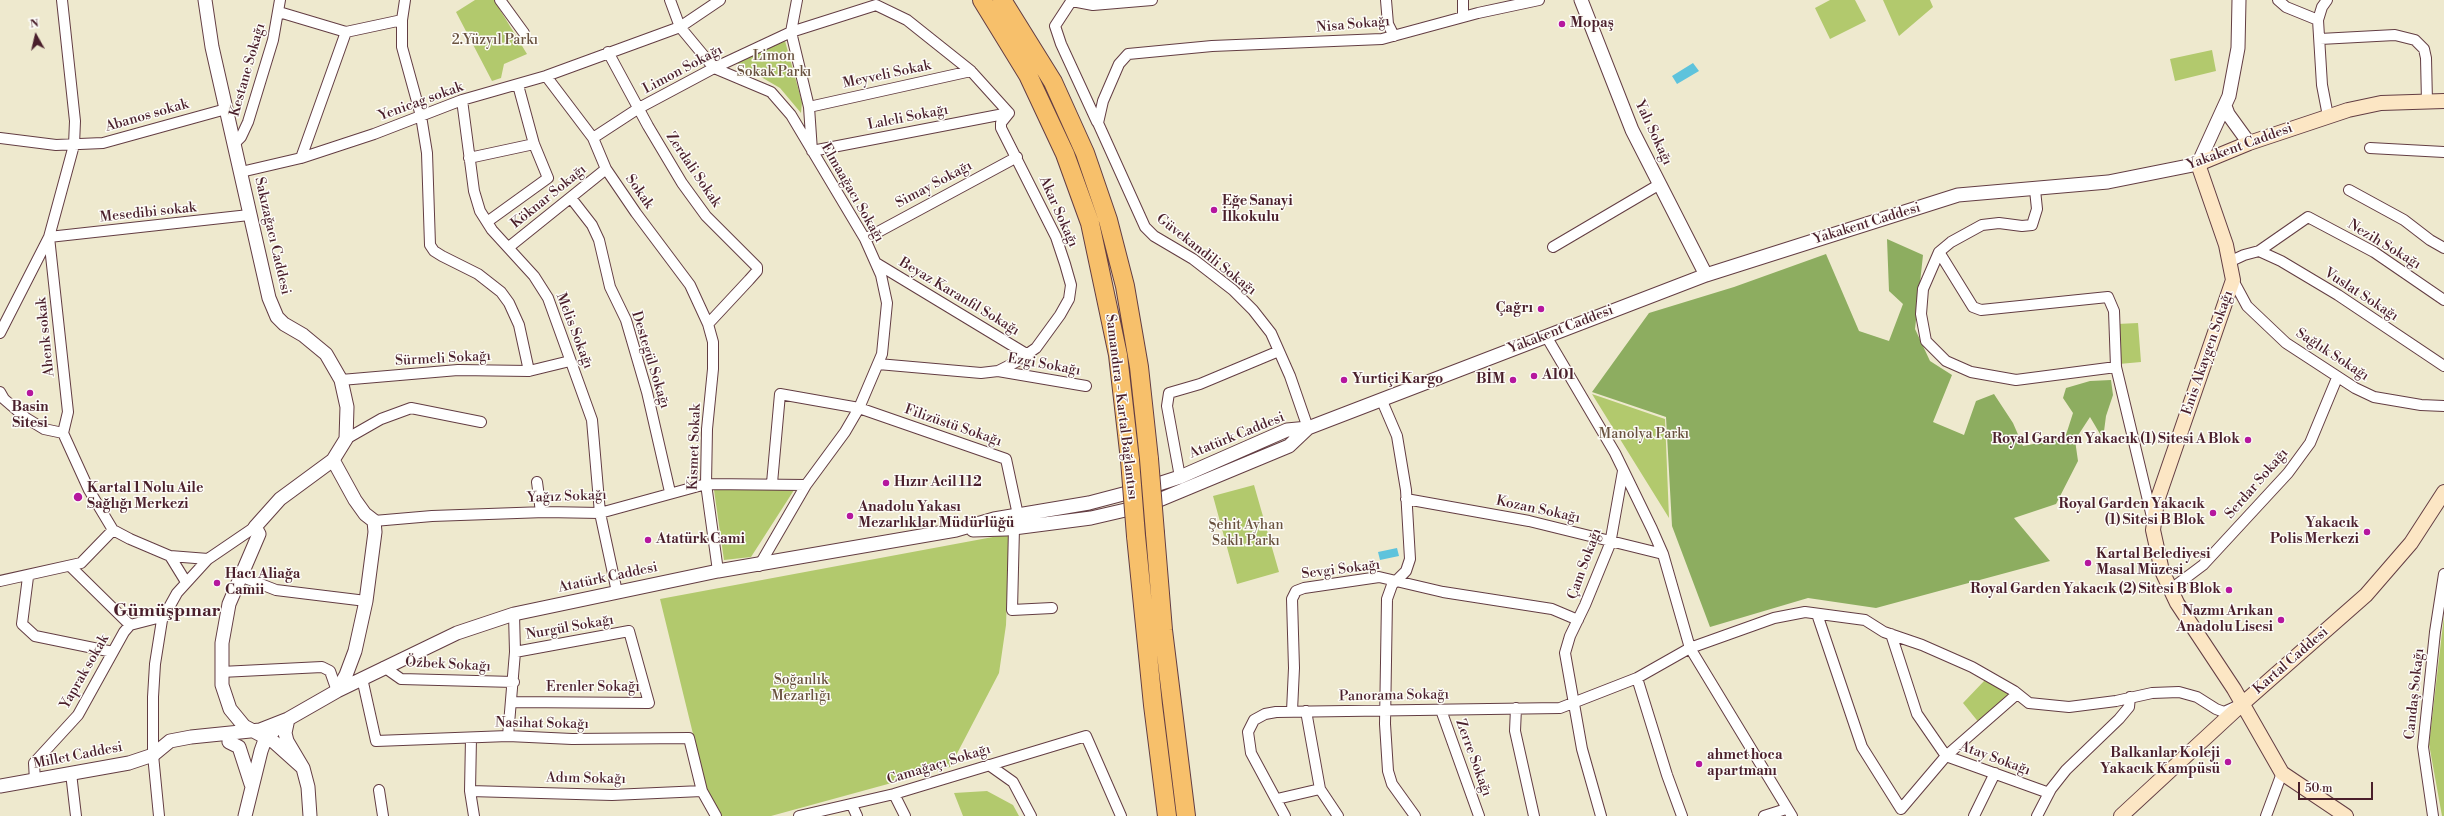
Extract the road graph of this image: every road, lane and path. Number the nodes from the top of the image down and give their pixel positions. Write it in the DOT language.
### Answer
graph roads {
  1 [pos="62,0"];
  2 [pos="205,0"];
  3 [pos="280,0"];
  4 [pos="405,0"];
  5 [pos="500,0"];
  6 [pos="670,0"];
  7 [pos="720,0"];
  8 [pos="797,0"];
  9 [pos="982,0"];
  10 [pos="1002,0"];
  11 [pos="1072,0"];
  12 [pos="1152,0"];
  13 [pos="1386,0"];
  14 [pos="1463,0"];
  15 [pos="1539,0"];
  16 [pos="1581,0"];
  17 [pos="2239,0"];
  18 [pos="2278,0"];
  19 [pos="2327,0"];
  20 [pos="876,2"];
  21 [pos="279,12"];
  22 [pos="1463,17"];
  23 [pos="402,20"];
  24 [pos="2318,20"];
  25 [pos="680,27"];
  26 [pos="346,32"];
  27 [pos="791,32"];
  28 [pos="524,33"];
  29 [pos="1394,36"];
  30 [pos="2320,39"];
  31 [pos="608,52"];
  32 [pos="714,68"];
  33 [pos="971,71"];
  34 [pos="546,76"];
  35 [pos="518,85"];
  36 [pos="462,100"];
  37 [pos="2444,101"];
  38 [pos="2427,102"];
  39 [pos="2224,106"];
  40 [pos="809,107"];
  41 [pos="639,108"];
  42 [pos="226,109"];
  43 [pos="1009,113"];
  44 [pos="421,116"];
  45 [pos="2328,116"];
  46 [pos="1098,123"];
  47 [pos="0,138"];
  48 [pos="593,138"];
  49 [pos="235,143"];
  50 [pos="2250,143"];
  51 [pos="534,144"];
  52 [pos="74,145"];
  53 [pos="2370,148"];
  54 [pos="812,151"];
  55 [pos="2444,152"];
  56 [pos="1017,156"];
  57 [pos="300,158"];
  58 [pos="468,158"];
  59 [pos="2198,164"];
  60 [pos="606,169"];
  61 [pos="241,172"];
  62 [pos="1660,184"];
  63 [pos="2035,190"];
  64 [pos="2349,190"];
  65 [pos="572,198"];
  66 [pos="249,215"];
  67 [pos="487,222"];
  68 [pos="49,237"];
  69 [pos="865,239"];
  70 [pos="509,247"];
  71 [pos="1553,247"];
  72 [pos="2444,248"];
  73 [pos="1939,252"];
  74 [pos="2259,252"];
  75 [pos="2229,262"];
  76 [pos="876,263"];
  77 [pos="1706,275"];
  78 [pos="2233,280"];
  79 [pos="2444,300"];
  80 [pos="708,324"];
  81 [pos="0,333"];
  82 [pos="1546,336"];
  83 [pos="1279,351"];
  84 [pos="1028,354"];
  85 [pos="570,361"];
  86 [pos="878,364"];
  87 [pos="2444,366"];
  88 [pos="2116,367"];
  89 [pos="998,371"];
  90 [pos="529,372"];
  91 [pos="2337,378"];
  92 [pos="341,380"];
  93 [pos="1086,386"];
  94 [pos="0,392"];
  95 [pos="1382,401"];
  96 [pos="2444,406"];
  97 [pos="859,408"];
  98 [pos="481,422"];
  99 [pos="1308,428"];
  100 [pos="64,433"];
  101 [pos="346,439"];
  102 [pos="334,460"];
  103 [pos="1623,471"];
  104 [pos="1180,477"];
  105 [pos="536,482"];
  106 [pos="772,483"];
  107 [pos="706,484"];
  108 [pos="806,485"];
  109 [pos="670,492"];
  110 [pos="2444,492"];
  111 [pos="1406,499"];
  112 [pos="541,512"];
  113 [pos="600,513"];
  114 [pos="1018,515"];
  115 [pos="2153,518"];
  116 [pos="374,522"];
  117 [pos="255,527"];
  118 [pos="1014,528"];
  119 [pos="113,530"];
  120 [pos="956,530"];
  121 [pos="1610,540"];
  122 [pos="1663,554"];
  123 [pos="170,556"];
  124 [pos="208,559"];
  125 [pos="70,566"];
  126 [pos="758,566"];
  127 [pos="718,571"];
  128 [pos="2444,574"];
  129 [pos="240,576"];
  130 [pos="28,577"];
  131 [pos="1396,580"];
  132 [pos="0,581"];
  133 [pos="186,582"];
  134 [pos="2171,589"];
  135 [pos="617,592"];
  136 [pos="366,601"];
  137 [pos="1052,608"];
  138 [pos="514,614"];
  139 [pos="1817,614"];
  140 [pos="165,616"];
  141 [pos="1578,620"];
  142 [pos="130,626"];
  143 [pos="629,631"];
  144 [pos="1891,634"];
  145 [pos="1690,648"];
  146 [pos="355,651"];
  147 [pos="113,652"];
  148 [pos="515,652"];
  149 [pos="221,672"];
  150 [pos="373,673"];
  151 [pos="1637,678"];
  152 [pos="514,682"];
  153 [pos="337,691"];
  154 [pos="2017,694"];
  155 [pos="2130,697"];
  156 [pos="512,702"];
  157 [pos="1574,704"];
  158 [pos="2241,705"];
  159 [pos="1516,708"];
  160 [pos="1385,710"];
  161 [pos="1441,710"];
  162 [pos="1306,711"];
  163 [pos="1292,712"];
  164 [pos="288,720"];
  165 [pos="253,730"];
  166 [pos="508,736"];
  167 [pos="266,737"];
  168 [pos="471,738"];
  169 [pos="229,742"];
  170 [pos="157,752"];
  171 [pos="1946,756"];
  172 [pos="989,765"];
  173 [pos="303,768"];
  174 [pos="71,773"];
  175 [pos="1995,773"];
  176 [pos="2282,773"];
  177 [pos="35,781"];
  178 [pos="0,786"];
  179 [pos="1320,789"];
  180 [pos="252,790"];
  181 [pos="379,790"];
  182 [pos="470,791"];
  183 [pos="702,791"];
  184 [pos="894,794"];
  185 [pos="2049,794"];
  186 [pos="1277,799"];
  187 [pos="852,805"];
  188 [pos="1789,812"];
  189 [pos="1897,812"];
  190 [pos="76,816"];
  191 [pos="158,816"];
  192 [pos="245,816"];
  193 [pos="310,816"];
  194 [pos="383,816"];
  195 [pos="474,816"];
  196 [pos="716,816"];
  197 [pos="801,816"];
  198 [pos="857,816"];
  199 [pos="905,816"];
  200 [pos="1031,816"];
  201 [pos="1121,816"];
  202 [pos="1167,816"];
  203 [pos="1186,816"];
  204 [pos="1285,816"];
  205 [pos="1338,816"];
  206 [pos="1415,816"];
  207 [pos="1479,816"];
  208 [pos="1534,816"];
  209 [pos="1601,816"];
  210 [pos="1682,816"];
  211 [pos="1764,816"];
  212 [pos="1974,816"];
  213 [pos="2037,816"];
  214 [pos="2120,816"];
  215 [pos="2266,816"];
  216 [pos="2346,816"];
  217 [pos="2433,816"];
  1 -- 52 [label="street"];
  2 -- 42 [label="street, Sakızağacı Caddesi"];
  3 -- 21 [label="street, Kestane Sokağı"];
  4 -- 23 [label="street"];
  5 -- 28 [label="street"];
  6 -- 25 [label="street, Elmaağacı Sokağı"];
  7 -- 25 [label="street, Yenicag sokak"];
  8 -- 27 [label="street"];
  9 -- 202 [label="highway, Samandıra - Kartal Bağlantısı, bridge"];
  10 -- 203 [label="highway, Samandıra - Kartal Bağlantısı, bridge"];
  11 -- 12 [label="street"];
  11 -- 46 [label="street, Güvekandili Sokağı"];
  13 -- 29 [label="street"];
  14 -- 22 [label="street"];
  15 -- 22 [label="street, Nisa Sokağı"];
  16 -- 62 [label="street, Yalı Sokağı"];
  17 -- 39 [label="street"];
  18 -- 24 [label="street"];
  19 -- 24 [label="street"];
  20 -- 27 [label="street, Limon Sokağı"];
  20 -- 33 [label="street, Limon Sokağı"];
  21 -- 26 [label="street"];
  21 -- 49 [label="street, Kestane Sokağı"];
  22 -- 29 [label="street, Nisa Sokağı"];
  23 -- 26 [label="street"];
  23 -- 44 [label="street"];
  24 -- 30 [label="street"];
  25 -- 31 [label="street, Yenicag sokak"];
  25 -- 32 [label="street, Elmaağacı Sokağı"];
  26 -- 57 [label="street"];
  27 -- 32 [label="street, Limon Sokağı"];
  27 -- 40 [label="street"];
  29 -- 46 [label="street, Nisa Sokağı"];
  30 -- 38 [label="street"];
  30 -- 45 [label="street"];
  31 -- 34 [label="street, Yenicag sokak"];
  31 -- 41 [label="street, Zerdali Sokak"];
  32 -- 41 [label="street, Limon Sokağı"];
  32 -- 54 [label="street, Elmaağacı Sokağı"];
  33 -- 40 [label="street, Meyveli Sokak"];
  33 -- 43 [label="street, Limon Sokağı"];
  34 -- 35 [label="street, Yenicag sokak"];
  34 -- 48 [label="street, Sokak"];
  35 -- 36 [label="street, Yenicag sokak"];
  35 -- 51 [label="street"];
  36 -- 44 [label="street, Yenicag sokak"];
  36 -- 58 [label="street, Melis Sokağı"];
  37 -- 38 [label="main road, Yakakent Caddesi"];
  38 -- 45 [label="main road, Yakakent Caddesi"];
  39 -- 50 [label="street"];
  39 -- 59 [label="street"];
  40 -- 54 [label="street"];
  41 -- 48 [label="street, Limon Sokağı"];
  41 -- 80 [label="street, Zerdali Sokak"];
  42 -- 49 [label="street, Sakızağacı Caddesi"];
  42 -- 52 [label="street, Abanos sokak"];
  43 -- 54 [label="street, Laleli Sokağı"];
  43 -- 56 [label="street, Akar Sokağı"];
  44 -- 57 [label="street, Yenicag sokak"];
  44 -- 90 [label="street"];
  45 -- 50 [label="main road, Yakakent Caddesi"];
  46 -- 83 [label="street, Güvekandili Sokağı"];
  47 -- 52 [label="street, Abanos sokak"];
  48 -- 60 [label="street, Sokak"];
  49 -- 61 [label="street, Sakızağacı Caddesi"];
  50 -- 59 [label="main road, Yakakent Caddesi"];
  51 -- 58 [label="street"];
  51 -- 67 [label="street"];
  52 -- 68 [label="street"];
  53 -- 55 [label="street"];
  54 -- 69 [label="street, Elmaağacı Sokağı"];
  56 -- 69 [label="street, Simay Sokağı"];
  56 -- 84 [label="street, Akar Sokağı"];
  57 -- 61 [label="street, Yenicag sokak"];
  58 -- 67 [label="street, Melis Sokağı"];
  59 -- 63 [label="street, Yakakent Caddesi"];
  59 -- 75 [label="main road, Enis Akaygen Sokağı"];
  60 -- 65 [label="street, Köknar Sokağı"];
  60 -- 80 [label="street, Sokak"];
  61 -- 66 [label="street, Sakızağacı Caddesi"];
  62 -- 71 [label="street"];
  62 -- 77 [label="street, Yalı Sokağı"];
  63 -- 73 [label="street"];
  63 -- 77 [label="street, Yakakent Caddesi"];
  64 -- 72 [label="street"];
  65 -- 70 [label="street, Köknar Sokağı"];
  65 -- 109 [label="street, Destegül Sokağı"];
  66 -- 68 [label="street, Mesedibi sokak"];
  66 -- 92 [label="street, Sakızağacı Caddesi"];
  67 -- 70 [label="street, Melis Sokağı"];
  68 -- 81 [label="street"];
  68 -- 100 [label="street, Ahenk sokak"];
  69 -- 76 [label="street, Elmaağacı Sokağı"];
  70 -- 85 [label="street, Melis Sokağı"];
  73 -- 88 [label="street, Enis Akaygen Sokağı"];
  73 -- 88 [label="street"];
  74 -- 75 [label="street"];
  74 -- 79 [label="street, Nezih Sokağı"];
  74 -- 87 [label="street, Vuslat Sokağı"];
  75 -- 78 [label="main road, Enis Akaygen Sokağı"];
  76 -- 84 [label="street, Beyaz Karanfil Sokağı"];
  76 -- 86 [label="street, Elmaağacı Sokağı"];
  77 -- 82 [label="street, Yakakent Caddesi"];
  78 -- 91 [label="street, Sağlık Sokağı"];
  78 -- 115 [label="main road, Enis Akaygen Sokağı"];
  80 -- 107 [label="street, Kismet Sokak"];
  82 -- 95 [label="street, Yakakent Caddesi"];
  82 -- 103 [label="street"];
  83 -- 99 [label="street, Güvekandili Sokağı"];
  83 -- 104 [label="street"];
  84 -- 89 [label="street, Akar Sokağı"];
  85 -- 90 [label="street, Sürmeli Sokağı"];
  85 -- 113 [label="street, Melis Sokağı"];
  86 -- 89 [label="street, Akar Sokağı"];
  86 -- 97 [label="street, Elmaağacı Sokağı"];
  88 -- 115 [label="street, Enis Akaygen Sokağı"];
  89 -- 93 [label="street, Ezgi Sokağı"];
  90 -- 92 [label="street, Sürmeli Sokağı"];
  91 -- 96 [label="street, Sağlık Sokağı"];
  91 -- 134 [label="street, Serdar Sokağı"];
  92 -- 101 [label="street, Sakızağacı Caddesi"];
  94 -- 100 [label="street"];
  95 -- 99 [label="street, Yakakent Caddesi"];
  95 -- 111 [label="street"];
  97 -- 106 [label="street"];
  97 -- 108 [label="street, Elmaağacı Sokağı"];
  97 -- 114 [label="street, Filizüstü Sokağı"];
  98 -- 101 [label="street"];
  99 -- 104 [label="street, Atatürk Caddesi"];
  99 -- 118 [label="street, Atatürk Caddesi"];
  100 -- 119 [label="street"];
  101 -- 102 [label="street, Sakızağacı Caddesi"];
  102 -- 116 [label="street"];
  102 -- 117 [label="street"];
  103 -- 121 [label="street, Çam Sokağı"];
  103 -- 122 [label="street"];
  104 -- 114 [label="street, Atatürk Caddesi"];
  105 -- 112 [label="street"];
  106 -- 107 [label="street, Yağız Sokağı"];
  106 -- 108 [label="street, Yağız Sokağı"];
  107 -- 109 [label="street, Yağız Sokağı"];
  107 -- 127 [label="street, Kismet Sokak"];
  108 -- 126 [label="street, Elmaağacı Sokağı"];
  109 -- 113 [label="street, Yağız Sokağı"];
  110 -- 158 [label="main road, Kartal Caddesi"];
  111 -- 121 [label="street, Kozan Sokağı"];
  111 -- 131 [label="street"];
  112 -- 113 [label="street, Yağız Sokağı"];
  112 -- 116 [label="street, Yağız Sokağı"];
  113 -- 135 [label="street, Melis Sokağı"];
  114 -- 120 [label="street, Atatürk Caddesi"];
  115 -- 134 [label="main road, Enis Akaygen Sokağı"];
  116 -- 136 [label="street"];
  117 -- 124 [label="street"];
  117 -- 129 [label="street"];
  118 -- 120 [label="street, Atatürk Caddesi"];
  118 -- 137 [label="street"];
  119 -- 123 [label="street"];
  119 -- 125 [label="street"];
  120 -- 126 [label="street, Atatürk Caddesi"];
  121 -- 122 [label="street, Kozan Sokağı"];
  121 -- 141 [label="street, Çam Sokağı"];
  122 -- 145 [label="street"];
  123 -- 124 [label="street"];
  123 -- 133 [label="street"];
  124 -- 133 [label="street"];
  125 -- 130 [label="street"];
  125 -- 142 [label="street"];
  126 -- 127 [label="street, Atatürk Caddesi"];
  127 -- 135 [label="street, Atatürk Caddesi"];
  128 -- 217 [label="street, Candaş Sokağı"];
  129 -- 136 [label="street"];
  129 -- 149 [label="street"];
  130 -- 132 [label="street"];
  130 -- 147 [label="street"];
  131 -- 141 [label="street, Sevgi Sokağı"];
  131 -- 160 [label="street"];
  131 -- 163 [label="street, Sevgi Sokağı"];
  133 -- 140 [label="street"];
  134 -- 158 [label="main road, Enis Akaygen Sokağı"];
  135 -- 138 [label="street, Atatürk Caddesi"];
  136 -- 146 [label="street"];
  138 -- 148 [label="street"];
  138 -- 150 [label="street, Atatürk Caddesi"];
  139 -- 144 [label="street, Panorama Sokağı"];
  139 -- 145 [label="street, Panorama Sokağı"];
  139 -- 189 [label="street"];
  140 -- 142 [label="street"];
  140 -- 170 [label="street"];
  141 -- 157 [label="street, Çam Sokağı"];
  142 -- 147 [label="street, Yaprak sokak"];
  143 -- 148 [label="street, Nurgül Sokağı"];
  143 -- 156 [label="street, Erenler Sokağı"];
  144 -- 154 [label="street, Panorama Sokağı"];
  144 -- 171 [label="street, Atay Sokağı"];
  145 -- 151 [label="street, Panorama Sokağı"];
  145 -- 188 [label="street"];
  146 -- 150 [label="street"];
  146 -- 153 [label="street"];
  147 -- 177 [label="street, Yaprak sokak"];
  148 -- 152 [label="street"];
  149 -- 153 [label="street"];
  149 -- 165 [label="street"];
  150 -- 152 [label="street, Özbek Sokağı"];
  150 -- 153 [label="street, Atatürk Caddesi"];
  150 -- 168 [label="street, Nasihat Sokağı"];
  151 -- 157 [label="street, Panorama Sokağı"];
  151 -- 210 [label="street"];
  152 -- 156 [label="street"];
  153 -- 164 [label="street, Atatürk Caddesi"];
  154 -- 155 [label="street, Panorama Sokağı"];
  154 -- 171 [label="street"];
  155 -- 158 [label="street, Panorama Sokağı"];
  155 -- 185 [label="street"];
  156 -- 166 [label="street"];
  157 -- 159 [label="street, Panorama Sokağı"];
  157 -- 209 [label="street, Çam Sokağı"];
  158 -- 176 [label="main road, Enis Akaygen Sokağı"];
  158 -- 214 [label="main road, Kartal Caddesi"];
  159 -- 161 [label="street, Panorama Sokağı"];
  159 -- 208 [label="street"];
  160 -- 161 [label="street, Panorama Sokağı"];
  160 -- 162 [label="street, Panorama Sokağı"];
  160 -- 206 [label="street"];
  161 -- 207 [label="street, Zerre Sokağı"];
  162 -- 163 [label="street, Panorama Sokağı"];
  162 -- 179 [label="street"];
  163 -- 186 [label="street, Panorama Sokağı"];
  164 -- 165 [label="street, Atatürk Caddesi"];
  164 -- 167 [label="street, Atatürk Caddesi"];
  164 -- 173 [label="street"];
  165 -- 167 [label="street"];
  165 -- 170 [label="street, Millet Caddesi"];
  166 -- 168 [label="street, Nasihat Sokağı"];
  166 -- 183 [label="street, Nasihat Sokağı"];
  167 -- 169 [label="street, Millet Caddesi"];
  167 -- 173 [label="street"];
  167 -- 180 [label="street"];
  168 -- 182 [label="street"];
  169 -- 170 [label="street, Millet Caddesi"];
  169 -- 180 [label="street"];
  170 -- 174 [label="street, Millet Caddesi"];
  170 -- 191 [label="street"];
  171 -- 175 [label="street, Atay Sokağı"];
  171 -- 189 [label="street"];
  172 -- 184 [label="street, Camağaçı Sokağı"];
  172 -- 200 [label="street"];
  172 -- 201 [label="street, Camağaçı Sokağı"];
  173 -- 193 [label="street"];
  174 -- 177 [label="street, Millet Caddesi"];
  174 -- 190 [label="street"];
  175 -- 185 [label="street, Atay Sokağı"];
  175 -- 212 [label="street"];
  176 -- 215 [label="street"];
  176 -- 216 [label="main road"];
  177 -- 178 [label="street, Millet Caddesi"];
  179 -- 186 [label="street"];
  179 -- 205 [label="street"];
  180 -- 192 [label="street"];
  181 -- 194 [label="street"];
  182 -- 183 [label="street, Adım Sokağı"];
  182 -- 195 [label="street"];
  183 -- 196 [label="street, Nasihat Sokağı"];
  184 -- 187 [label="street, Camağaçı Sokağı"];
  184 -- 199 [label="street"];
  185 -- 213 [label="street"];
  186 -- 204 [label="street, Panorama Sokağı"];
  187 -- 197 [label="street, Camağaçı Sokağı"];
  187 -- 198 [label="street"];
  188 -- 211 [label="street"];
}
